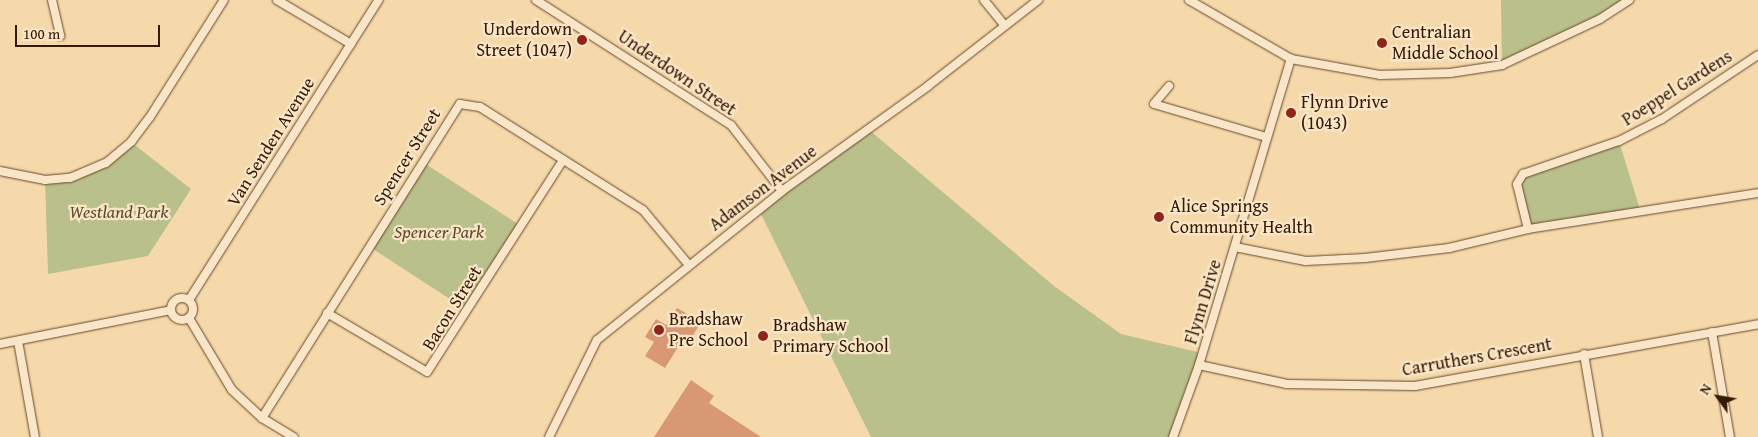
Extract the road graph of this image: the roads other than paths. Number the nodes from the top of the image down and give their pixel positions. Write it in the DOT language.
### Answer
graph roads {
  1 [pos="52,0"];
  2 [pos="224,0"];
  3 [pos="277,0"];
  4 [pos="379,0"];
  5 [pos="536,0"];
  6 [pos="984,0"];
  7 [pos="1038,0"];
  8 [pos="1189,0"];
  9 [pos="1629,0"];
  10 [pos="1004,26"];
  11 [pos="60,36"];
  12 [pos="351,44"];
  13 [pos="1758,55"];
  14 [pos="1291,59"];
  15 [pos="1170,86"];
  16 [pos="1266,137"];
  17 [pos="563,160"];
  18 [pos="0,172"];
  19 [pos="782,191"];
  20 [pos="1758,193"];
  21 [pos="1528,229"];
  22 [pos="1235,247"];
  23 [pos="688,264"];
  24 [pos="189,300"];
  25 [pos="171,310"];
  26 [pos="327,313"];
  27 [pos="189,318"];
  28 [pos="1758,324"];
  29 [pos="1712,332"];
  30 [pos="18,341"];
  31 [pos="0,344"];
  32 [pos="1584,354"];
  33 [pos="1199,365"];
  34 [pos="262,418"];
  35 [pos="35,437"];
  36 [pos="294,437"];
  37 [pos="549,437"];
  38 [pos="1173,437"];
  39 [pos="1598,437"];
  40 [pos="1730,437"];
  1 -- 11 [label="street"];
  2 -- 18 [label="street"];
  3 -- 12 [label="street"];
  4 -- 12 [label="street, Van Senden Avenue"];
  5 -- 19 [label="street, Underdown Street"];
  6 -- 10 [label="street"];
  7 -- 10 [label="street, Adamson Avenue"];
  8 -- 14 [label="street"];
  9 -- 14 [label="street"];
  10 -- 19 [label="street, Adamson Avenue"];
  12 -- 24 [label="street, Van Senden Avenue"];
  13 -- 21 [label="street, Poeppel Gardens"];
  14 -- 16 [label="street, Flynn Drive"];
  15 -- 16 [label="street"];
  16 -- 22 [label="street, Flynn Drive"];
  17 -- 23 [label="street, Spencer Street"];
  17 -- 26 [label="street, Spencer Street"];
  17 -- 26 [label="street, Bacon Street"];
  19 -- 23 [label="street, Adamson Avenue"];
  20 -- 21 [label="street"];
  21 -- 22 [label="street"];
  22 -- 33 [label="street, Flynn Drive"];
  23 -- 37 [label="street, Adamson Avenue"];
  24 -- 25 [label="street"];
  24 -- 27 [label="street"];
  25 -- 27 [label="street"];
  25 -- 30 [label="street"];
  26 -- 34 [label="street, Spencer Street"];
  27 -- 34 [label="street"];
  28 -- 29 [label="street, Carruthers Crescent"];
  29 -- 32 [label="street, Carruthers Crescent"];
  29 -- 40 [label="street"];
  30 -- 31 [label="street"];
  30 -- 35 [label="street"];
  32 -- 33 [label="street, Carruthers Crescent"];
  32 -- 39 [label="street"];
  33 -- 38 [label="street, Flynn Drive"];
  34 -- 36 [label="street"];
}
